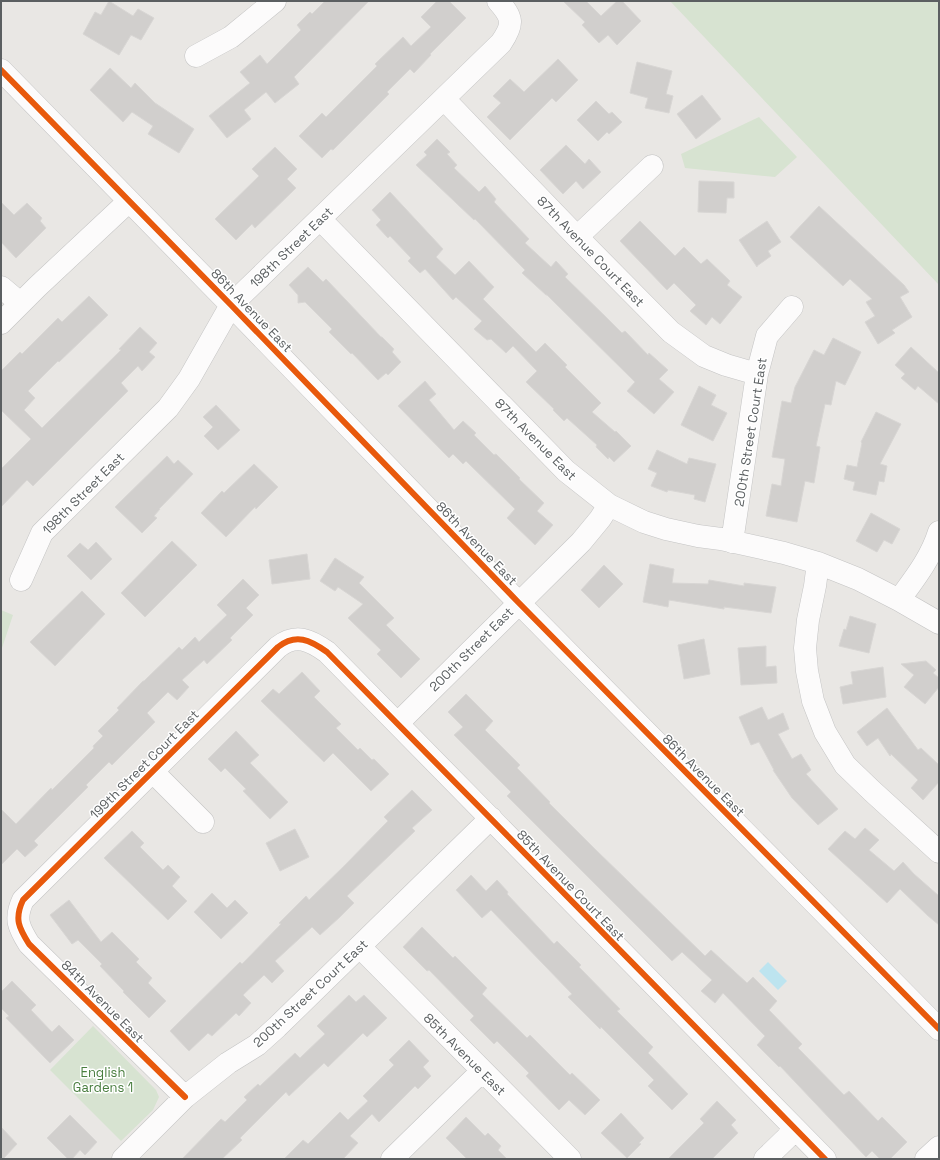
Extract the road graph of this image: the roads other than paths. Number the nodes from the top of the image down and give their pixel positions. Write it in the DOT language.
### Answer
graph roads {
  1 [pos="275,1"];
  2 [pos="498,1"];
  3 [pos="196,56"];
  4 [pos="1,70"];
  5 [pos="444,99"];
  6 [pos="652,166"];
  7 [pos="130,201"];
  8 [pos="320,219"];
  9 [pos="577,237"];
  10 [pos="1,286"];
  11 [pos="20,303"];
  12 [pos="231,305"];
  13 [pos="792,307"];
  14 [pos="1,322"];
  15 [pos="757,374"];
  16 [pos="609,505"];
  17 [pos="939,532"];
  18 [pos="732,542"];
  19 [pos="818,563"];
  20 [pos="22,580"];
  21 [pos="899,600"];
  22 [pos="518,602"];
  23 [pos="939,623"];
  24 [pos="294,639"];
  25 [pos="398,723"];
  26 [pos="152,771"];
  27 [pos="491,818"];
  28 [pos="203,822"];
  29 [pos="939,852"];
  30 [pos="18,914"];
  31 [pos="360,947"];
  32 [pos="939,1029"];
  33 [pos="482,1071"];
  34 [pos="185,1097"];
  35 [pos="795,1130"];
  36 [pos="939,1146"];
  37 [pos="123,1159"];
  38 [pos="392,1159"];
  39 [pos="570,1159"];
  40 [pos="765,1159"];
  41 [pos="825,1159"];
  42 [pos="926,1159"];
  1 -- 3 [label="street"];
  2 -- 5 [label="street, 198th Street East"];
  4 -- 7 [label="street, 86th Avenue East"];
  5 -- 8 [label="street, 198th Street East"];
  5 -- 9 [label="street, 87th Avenue Court East"];
  6 -- 9 [label="street"];
  7 -- 11 [label="street"];
  7 -- 12 [label="street, 86th Avenue East"];
  8 -- 12 [label="street, 198th Street East"];
  8 -- 16 [label="street, 87th Avenue East"];
  9 -- 15 [label="street, 87th Avenue Court East"];
  10 -- 11 [label="street"];
  11 -- 14 [label="street"];
  12 -- 20 [label="street, 198th Street East"];
  12 -- 22 [label="street, 86th Avenue East"];
  13 -- 15 [label="street, 200th Street Court East"];
  15 -- 18 [label="street, 200th Street Court East"];
  16 -- 18 [label="street, 87th Avenue East"];
  16 -- 22 [label="street, 200th Street East"];
  17 -- 21 [label="street"];
  18 -- 19 [label="street, 87th Avenue East"];
  19 -- 21 [label="street, 87th Avenue East"];
  19 -- 29 [label="street"];
  21 -- 23 [label="street, 87th Avenue East"];
  22 -- 25 [label="street, 200th Street East"];
  22 -- 32 [label="street, 86th Avenue East"];
  24 -- 25 [label="street, 85th Avenue Court East"];
  24 -- 26 [label="street, 199th Street Court East"];
  25 -- 27 [label="street, 85th Avenue Court East"];
  26 -- 28 [label="street"];
  26 -- 30 [label="street, 199th Street Court East"];
  27 -- 31 [label="street, 200th Street Court East"];
  27 -- 35 [label="street, 85th Avenue Court East"];
  30 -- 34 [label="street, 84th Avenue East"];
  31 -- 33 [label="street, 85th Avenue East"];
  31 -- 34 [label="street, 200th Street Court East"];
  33 -- 38 [label="street"];
  33 -- 39 [label="street, 85th Avenue East"];
  34 -- 37 [label="street, 200th Street Court East"];
  35 -- 40 [label="street"];
  35 -- 41 [label="street, 85th Avenue Court East"];
  36 -- 42 [label="street"];
}
